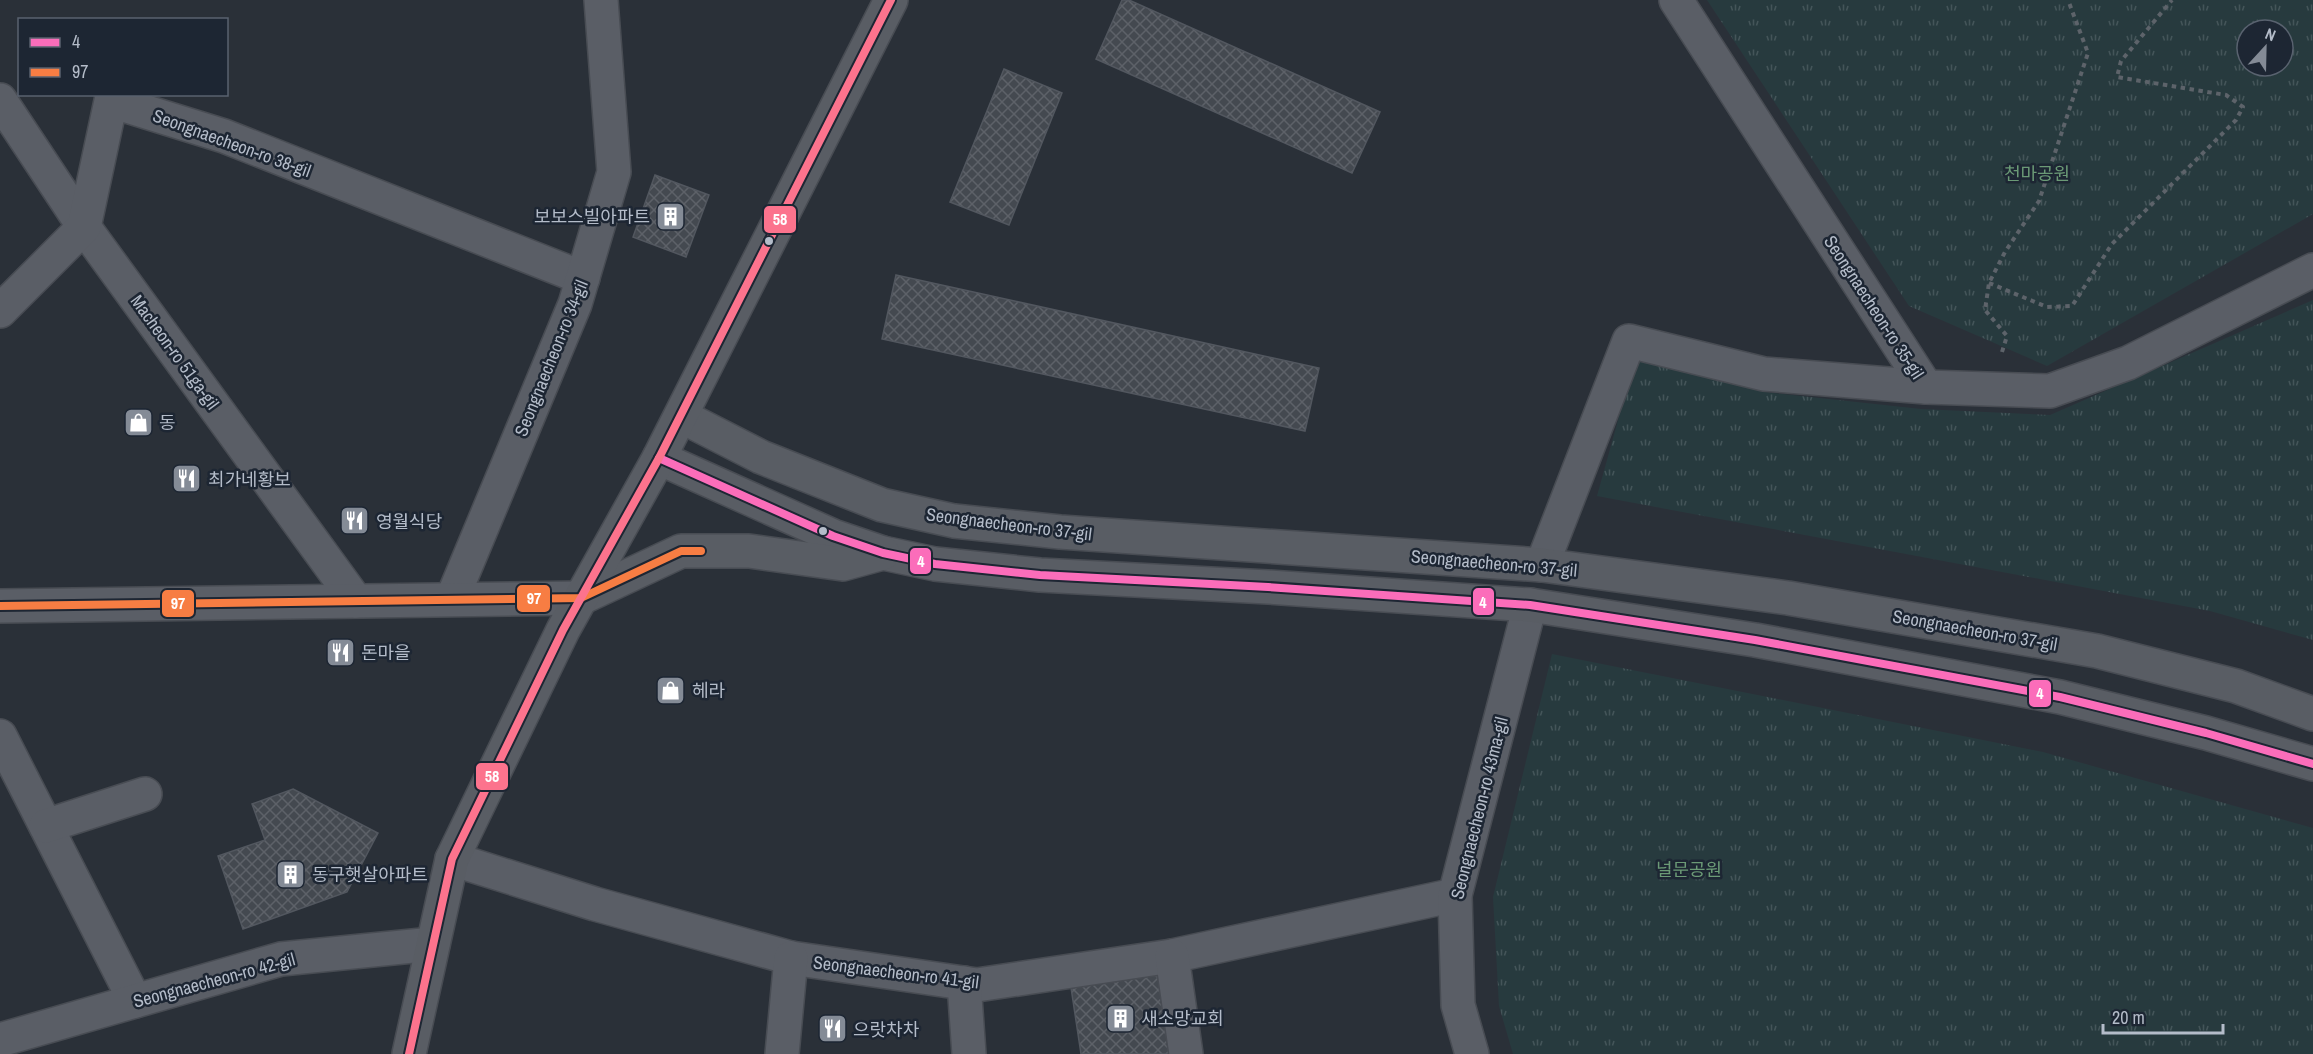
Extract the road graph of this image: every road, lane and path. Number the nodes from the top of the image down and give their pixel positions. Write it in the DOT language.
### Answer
graph roads {
  1 [pos="601,0"];
  2 [pos="891,0"];
  3 [pos="1676,0"];
  4 [pos="2068,0"];
  5 [pos="2172,0"];
  6 [pos="0,100"];
  7 [pos="84,226"];
  8 [pos="2313,270"];
  9 [pos="583,278"];
  10 [pos="1989,284"];
  11 [pos="0,311"];
  12 [pos="2007,336"];
  13 [pos="1926,387"];
  14 [pos="681,416"];
  15 [pos="659,458"];
  16 [pos="883,553"];
  17 [pos="1542,565"];
  18 [pos="581,598"];
  19 [pos="452,599"];
  20 [pos="356,601"];
  21 [pos="1530,605"];
  22 [pos="0,606"];
  23 [pos="2313,714"];
  24 [pos="0,736"];
  25 [pos="2313,764"];
  26 [pos="145,794"];
  27 [pos="46,826"];
  28 [pos="452,859"];
  29 [pos="1455,895"];
  30 [pos="433,944"];
  31 [pos="1172,956"];
  32 [pos="791,958"];
  33 [pos="964,983"];
  34 [pos="135,1001"];
  35 [pos="6,1044"];
  36 [pos="409,1054"];
  37 [pos="782,1054"];
  38 [pos="969,1054"];
  39 [pos="1186,1054"];
  40 [pos="1472,1054"];
  1 -- 9 [label="street, Seongnaecheon-ro 34-gil"];
  2 -- 14 [label="main road"];
  3 -- 13 [label="street, Seongnaecheon-ro 35-gil"];
  4 -- 10 [label="path"];
  5 -- 10 [label="path"];
  6 -- 7 [label="street, Macheon-ro 51ga-gil"];
  7 -- 9 [label="street, Seongnaecheon-ro 38-gil"];
  7 -- 11 [label="street"];
  7 -- 20 [label="street, Macheon-ro 51ga-gil"];
  8 -- 13 [label="street, Seongnaecheon-ro 35-gil"];
  9 -- 19 [label="street, Seongnaecheon-ro 34-gil"];
  10 -- 12 [label="path"];
  13 -- 17 [label="street"];
  14 -- 15 [label="main road"];
  14 -- 17 [label="main road, Seongnaecheon-ro 37-gil"];
  15 -- 16 [label="main road"];
  15 -- 18 [label="main road"];
  16 -- 18 [label="main road"];
  16 -- 21 [label="main road"];
  17 -- 21 [label="main road, Seongnaecheon-ro 43ma-gil"];
  17 -- 23 [label="main road, Seongnaecheon-ro 37-gil"];
  18 -- 19 [label="street"];
  18 -- 28 [label="main road"];
  19 -- 20 [label="street"];
  20 -- 22 [label="street"];
  21 -- 25 [label="main road"];
  21 -- 29 [label="street, Seongnaecheon-ro 43ma-gil"];
  24 -- 27 [label="street"];
  26 -- 27 [label="street"];
  27 -- 34 [label="street"];
  28 -- 30 [label="main road"];
  28 -- 32 [label="street, Seongnaecheon-ro 41-gil"];
  29 -- 31 [label="street, Seongnaecheon-ro 41-gil"];
  29 -- 40 [label="street, Seongnaecheon-ro 43ma-gil"];
  30 -- 34 [label="street, Seongnaecheon-ro 42-gil"];
  30 -- 36 [label="main road"];
  31 -- 33 [label="street, Seongnaecheon-ro 41-gil"];
  31 -- 39 [label="street"];
  32 -- 33 [label="street, Seongnaecheon-ro 41-gil"];
  32 -- 37 [label="street"];
  33 -- 38 [label="street"];
  34 -- 35 [label="street, Seongnaecheon-ro 42-gil"];
}
